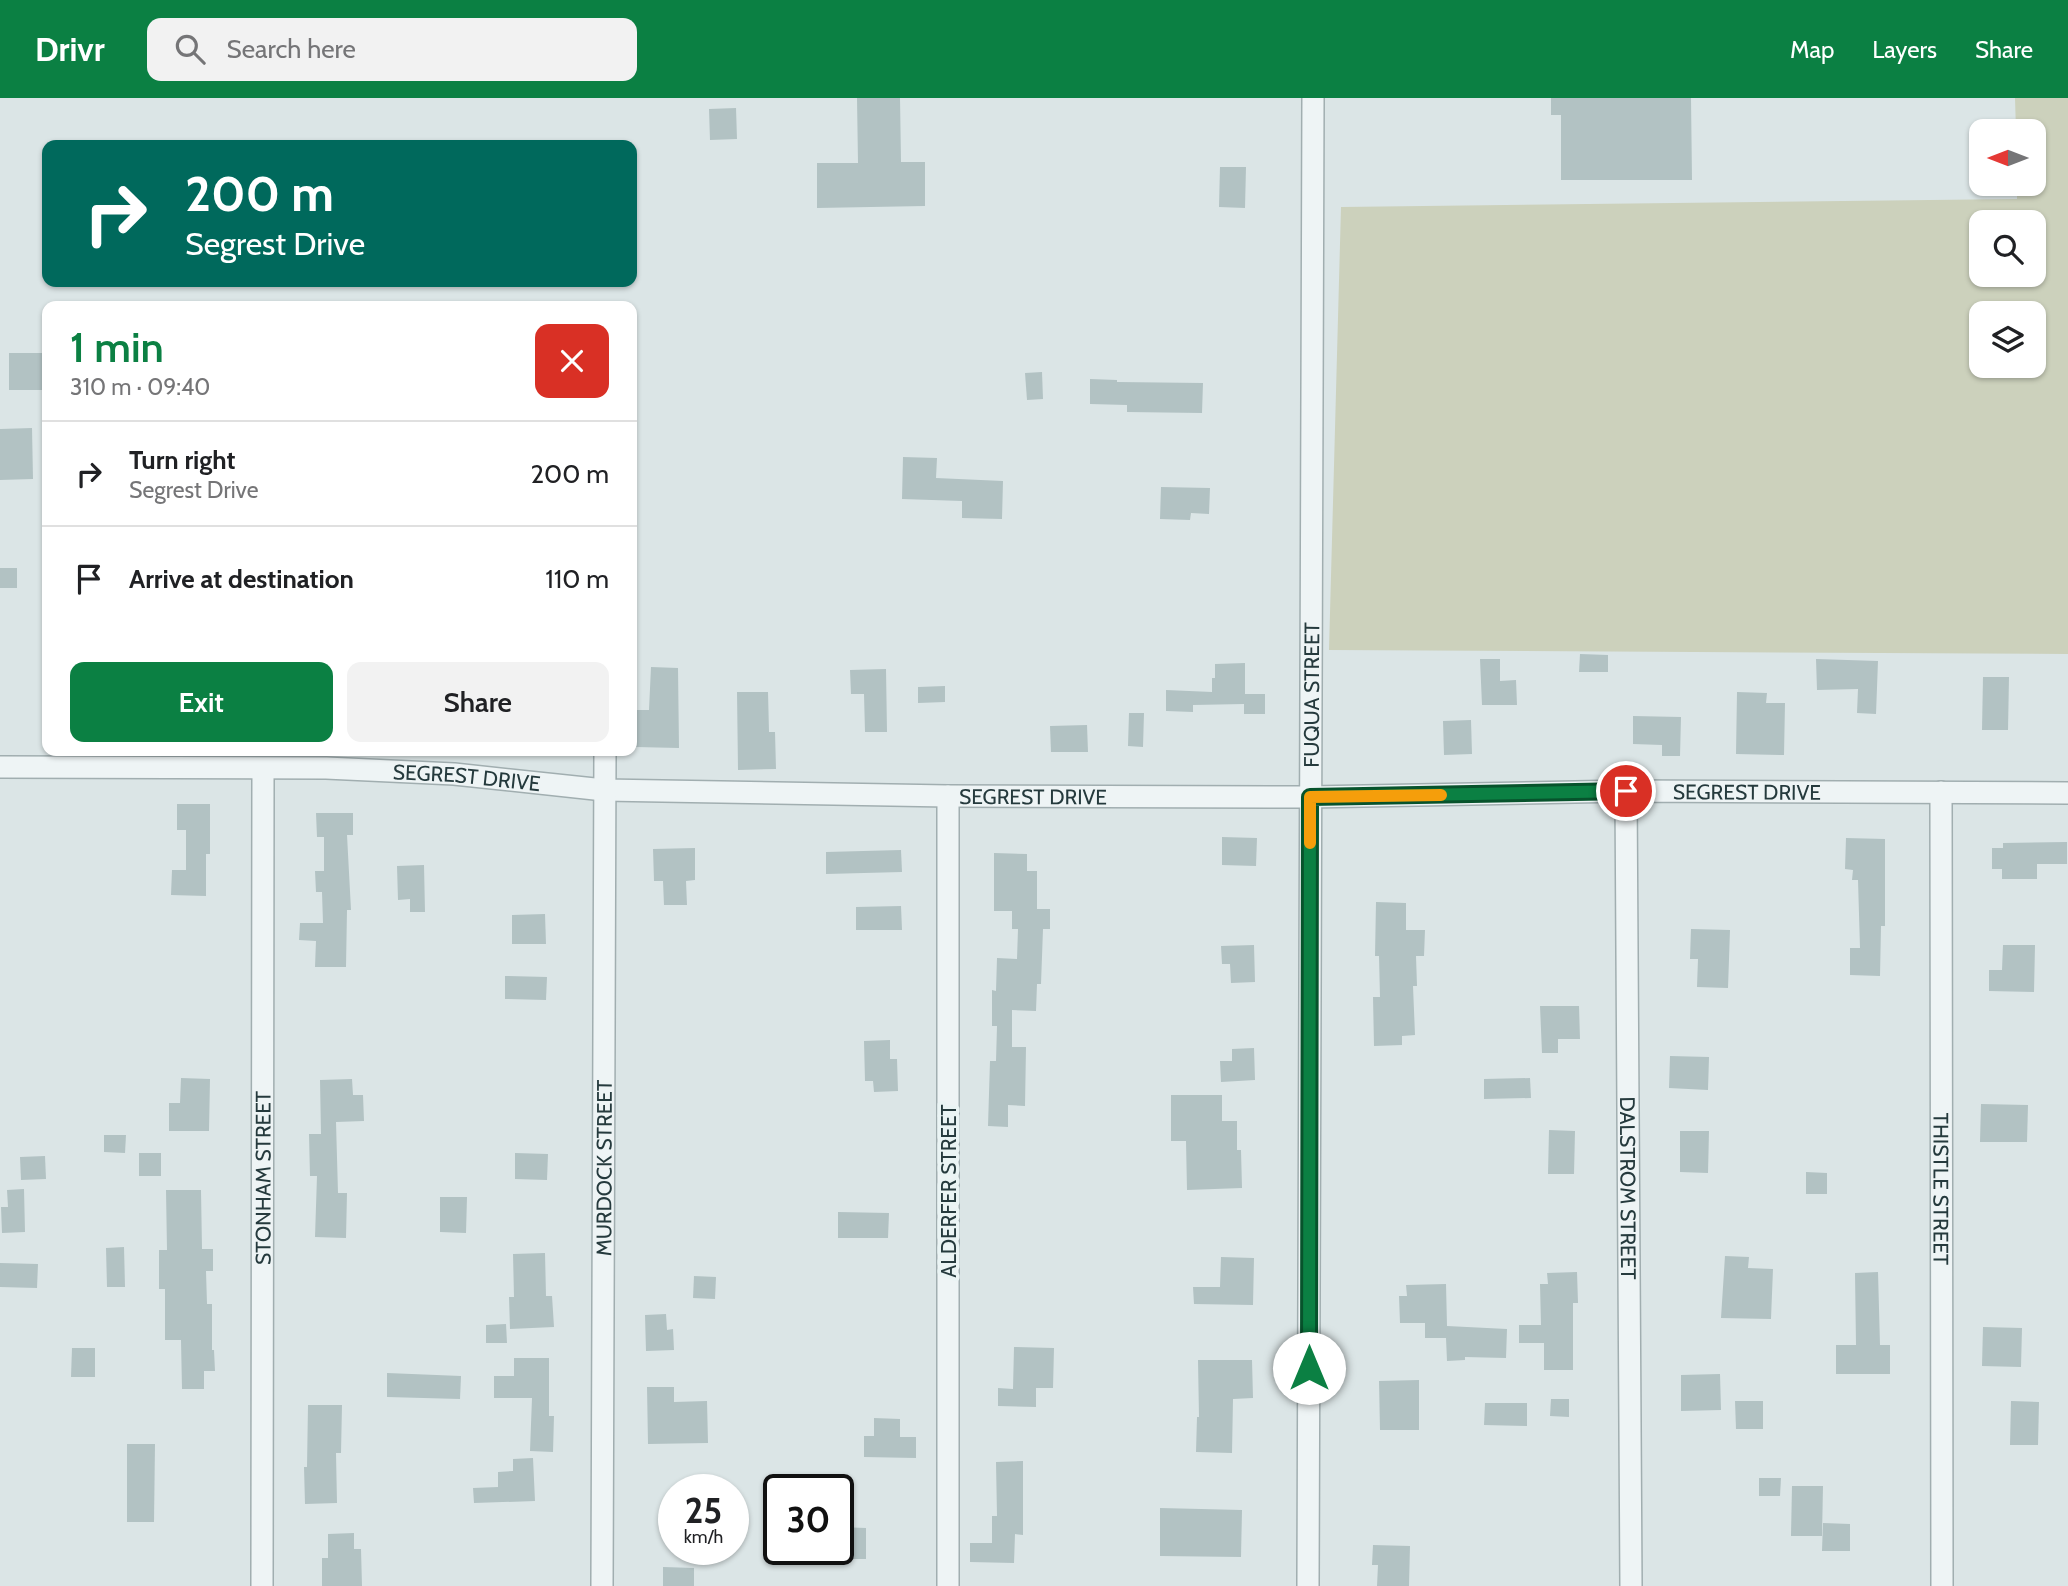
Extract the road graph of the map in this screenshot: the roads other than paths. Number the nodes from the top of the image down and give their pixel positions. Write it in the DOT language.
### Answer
graph roads {
  1 [pos="1313,98"];
  2 [pos="605,756"];
  3 [pos="0,767"];
  4 [pos="263,769"];
  5 [pos="604,790"];
  6 [pos="1626,791"];
  7 [pos="1941,792"];
  8 [pos="2068,793"];
  9 [pos="948,796"];
  10 [pos="1310,797"];
  11 [pos="262,1586"];
  12 [pos="602,1586"];
  13 [pos="948,1586"];
  14 [pos="1308,1586"];
  15 [pos="1631,1586"];
  16 [pos="1942,1586"];
  1 -- 10 [label="street, FUQUA STREET"];
  2 -- 5 [label="street, MURDOCK STREET"];
  3 -- 4 [label="street, SEGREST DRIVE"];
  4 -- 5 [label="street, SEGREST DRIVE"];
  4 -- 11 [label="street, STONHAM STREET"];
  5 -- 9 [label="street, SEGREST DRIVE"];
  5 -- 12 [label="street, MURDOCK STREET"];
  6 -- 7 [label="street, SEGREST DRIVE"];
  6 -- 10 [label="street, SEGREST DRIVE"];
  6 -- 15 [label="street, DALSTROM STREET"];
  7 -- 8 [label="street, SEGREST DRIVE"];
  7 -- 16 [label="street, THISTLE STREET"];
  9 -- 10 [label="street, SEGREST DRIVE"];
  9 -- 13 [label="street, ALDERFER STREET"];
  10 -- 14 [label="street, FUQUA STREET"];
}
